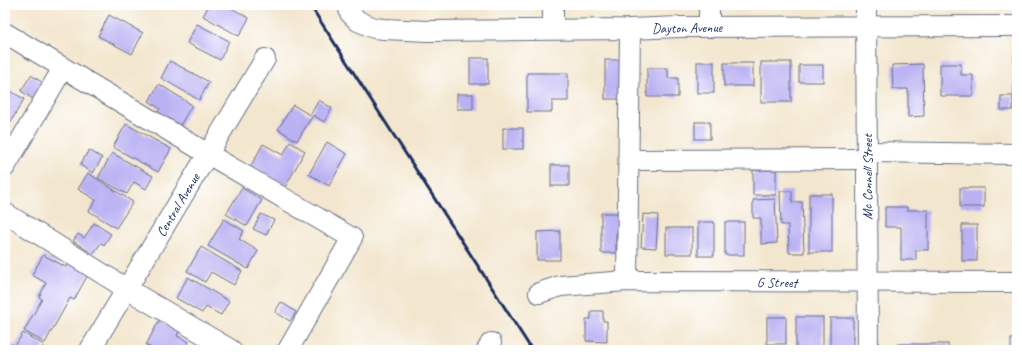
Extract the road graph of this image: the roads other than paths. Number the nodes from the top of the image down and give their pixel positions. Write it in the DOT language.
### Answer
graph roads {
  1 [pos="348,5"];
  2 [pos="553,5"];
  3 [pos="709,5"];
  4 [pos="866,5"];
  5 [pos="1017,26"];
  6 [pos="710,27"];
  7 [pos="866,27"];
  8 [pos="553,29"];
  9 [pos="630,29"];
  10 [pos="5,33"];
  11 [pos="265,59"];
  12 [pos="63,68"];
  13 [pos="208,154"];
  14 [pos="1017,154"];
  15 [pos="867,156"];
  16 [pos="629,160"];
  17 [pos="5,167"];
  18 [pos="5,213"];
  19 [pos="627,281"];
  20 [pos="868,282"];
  21 [pos="1017,282"];
  22 [pos="127,289"];
  23 [pos="539,292"];
  24 [pos="90,350"];
  25 [pos="231,350"];
  26 [pos="288,350"];
  27 [pos="868,350"];
  1 -- 8 [label="street, Dayton Avenue"];
  2 -- 8 [label="street"];
  3 -- 6 [label="street"];
  4 -- 7 [label="street, Mc Connell Street"];
  5 -- 7 [label="street, Dayton Avenue"];
  6 -- 7 [label="street, Dayton Avenue"];
  6 -- 9 [label="street, Dayton Avenue"];
  7 -- 15 [label="street, Mc Connell Street"];
  8 -- 9 [label="street, Dayton Avenue"];
  9 -- 16 [label="street"];
  10 -- 12 [label="street"];
  11 -- 13 [label="street, Central Avenue"];
  12 -- 13 [label="street"];
  12 -- 17 [label="street"];
  13 -- 22 [label="street, Central Avenue"];
  13 -- 26 [label="street"];
  14 -- 15 [label="street"];
  15 -- 16 [label="street"];
  15 -- 20 [label="street, Mc Connell Street"];
  16 -- 19 [label="street"];
  18 -- 22 [label="street"];
  19 -- 20 [label="street, G Street"];
  19 -- 23 [label="street, G Street"];
  20 -- 21 [label="street, G Street"];
  20 -- 27 [label="street, Mc Connell Street"];
  22 -- 24 [label="street, Central Avenue"];
  22 -- 25 [label="street"];
}
